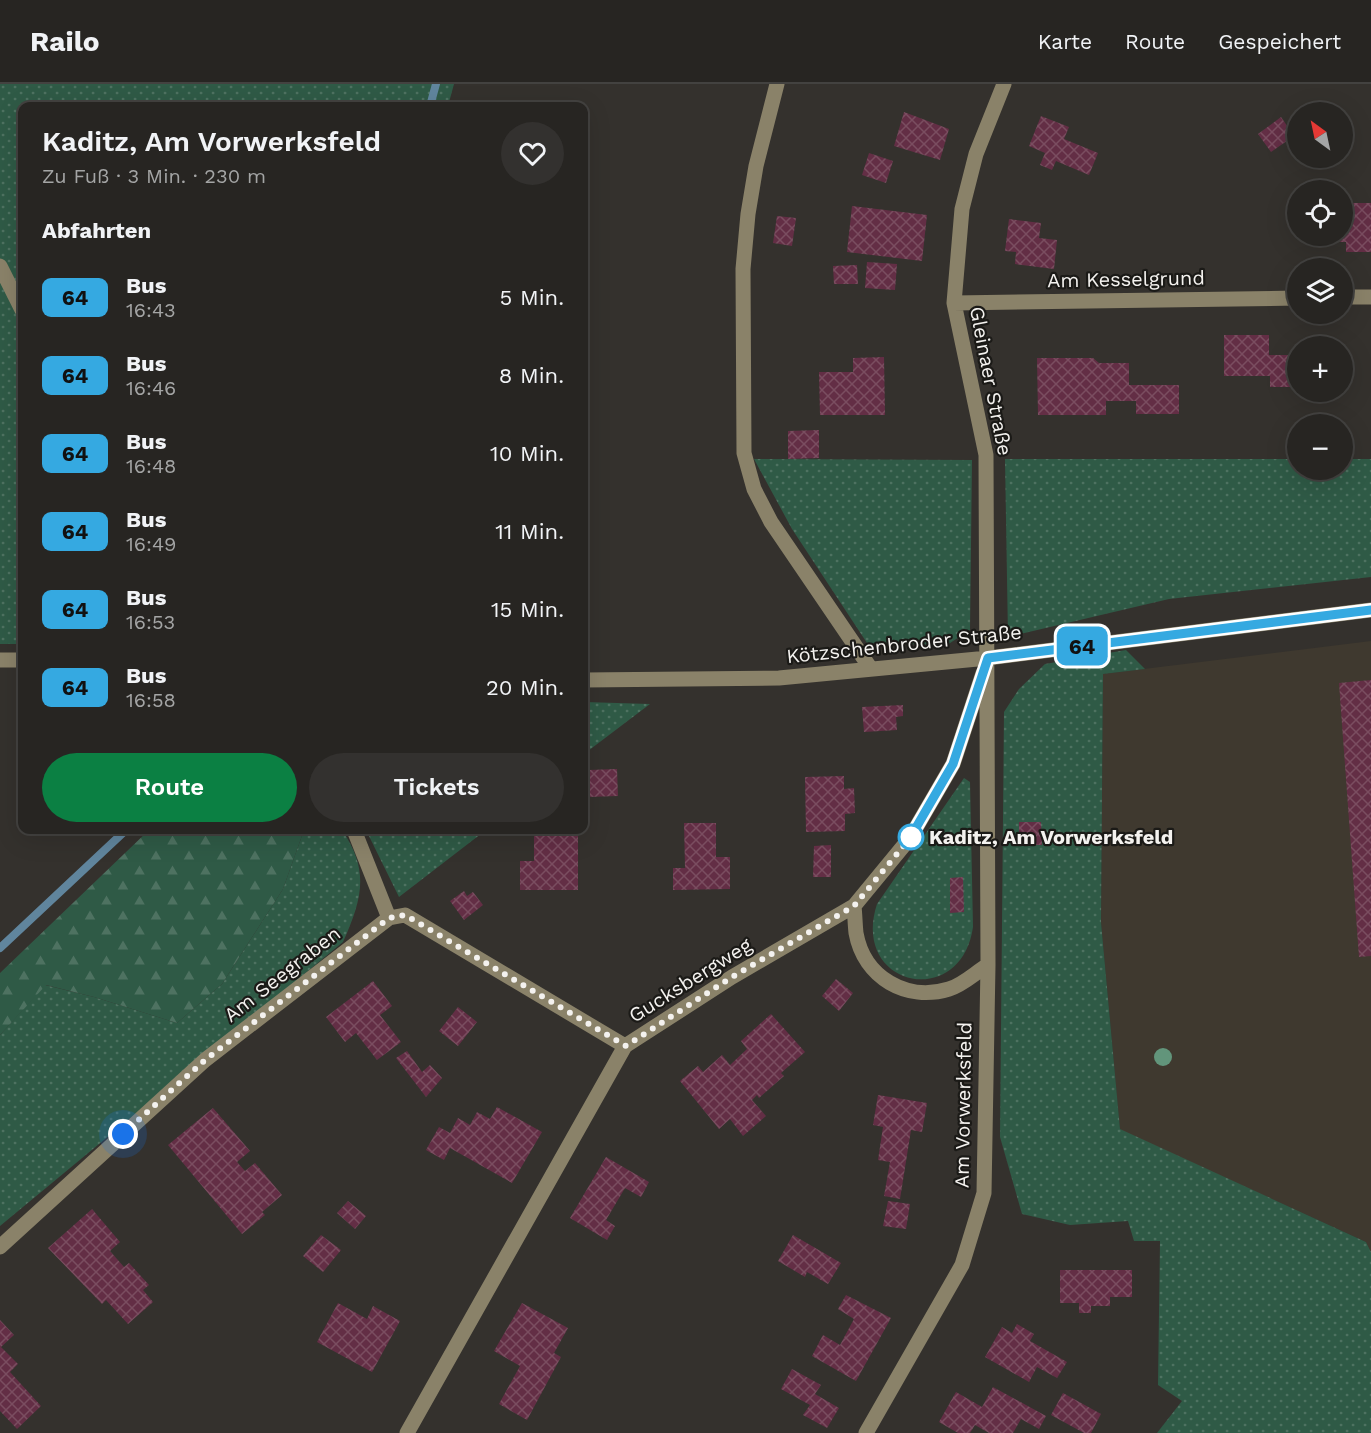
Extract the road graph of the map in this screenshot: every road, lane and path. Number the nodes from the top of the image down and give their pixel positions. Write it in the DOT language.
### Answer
graph roads {
  1 [pos="777,84"];
  2 [pos="1004,84"];
  3 [pos="0,266"];
  4 [pos="1353,297"];
  5 [pos="1371,297"];
  6 [pos="1287,298"];
  7 [pos="18,302"];
  8 [pos="954,303"];
  9 [pos="1371,610"];
  10 [pos="988,658"];
  11 [pos="0,660"];
  12 [pos="18,660"];
  13 [pos="871,669"];
  14 [pos="588,680"];
  15 [pos="356,834"];
  16 [pos="854,906"];
  17 [pos="389,918"];
  18 [pos="988,965"];
  19 [pos="626,1046"];
  20 [pos="0,1247"];
  21 [pos="406,1433"];
  22 [pos="866,1433"];
  1 -- 13 [label="street"];
  2 -- 8 [label="street, Gleinaer Straße"];
  3 -- 7 [label="street"];
  4 -- 5 [label="street"];
  6 -- 8 [label="street, Am Kesselgrund"];
  8 -- 10 [label="street, Gleinaer Straße"];
  9 -- 10 [label="street, Kötzschenbroder Straße"];
  10 -- 13 [label="street, Kötzschenbroder Straße"];
  10 -- 16 [label="street, Gucksbergweg"];
  10 -- 18 [label="street, Am Vorwerksfeld"];
  11 -- 12 [label="street"];
  13 -- 14 [label="street, Kötzschenbroder Straße"];
  15 -- 17 [label="street"];
  16 -- 18 [label="street"];
  16 -- 19 [label="street, Gucksbergweg"];
  17 -- 19 [label="street"];
  17 -- 20 [label="street, Am Seegraben"];
  18 -- 22 [label="street, Am Vorwerksfeld"];
  19 -- 21 [label="street, Gucksbergweg"];
}
